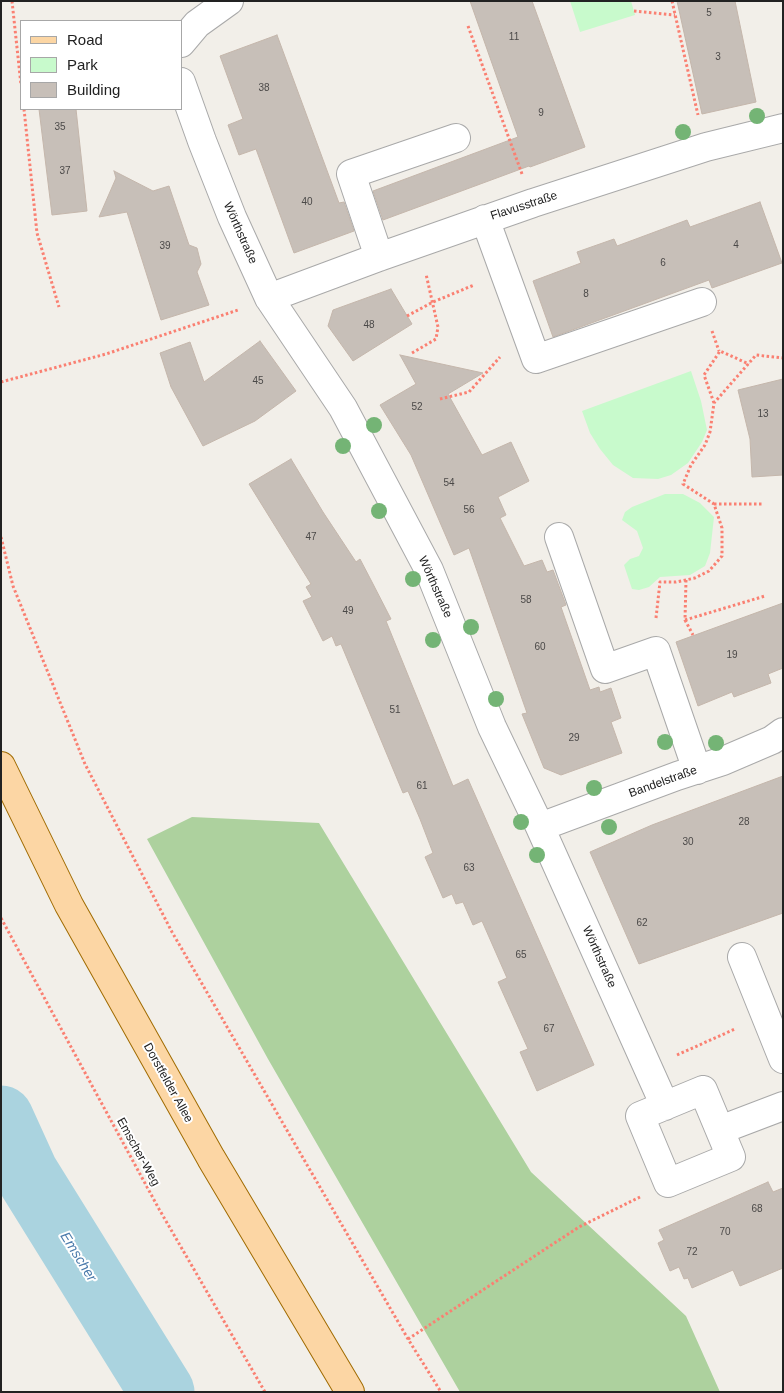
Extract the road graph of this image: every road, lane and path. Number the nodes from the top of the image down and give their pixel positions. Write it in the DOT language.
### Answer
graph roads {
  1 [pos="12,1"];
  2 [pos="229,1"];
  3 [pos="672,1"];
  4 [pos="634,11"];
  5 [pos="675,16"];
  6 [pos="468,26"];
  7 [pos="182,42"];
  8 [pos="20,76"];
  9 [pos="182,85"];
  10 [pos="24,110"];
  11 [pos="700,122"];
  12 [pos="783,128"];
  13 [pos="456,138"];
  14 [pos="524,178"];
  15 [pos="485,219"];
  16 [pos="379,257"];
  17 [pos="424,267"];
  18 [pos="505,273"];
  19 [pos="269,298"];
  20 [pos="433,302"];
  21 [pos="702,302"];
  22 [pos="59,308"];
  23 [pos="407,316"];
  24 [pos="525,329"];
  25 [pos="412,353"];
  26 [pos="783,358"];
  27 [pos="749,364"];
  28 [pos="1,382"];
  29 [pos="440,399"];
  30 [pos="714,404"];
  31 [pos="714,504"];
  32 [pos="764,504"];
  33 [pos="1,537"];
  34 [pos="560,537"];
  35 [pos="686,580"];
  36 [pos="660,582"];
  37 [pos="765,596"];
  38 [pos="685,620"];
  39 [pos="693,636"];
  40 [pos="783,732"];
  41 [pos="1,766"];
  42 [pos="697,770"];
  43 [pos="540,827"];
  44 [pos="1,918"];
  45 [pos="742,957"];
  46 [pos="783,1059"];
  47 [pos="665,1106"];
  48 [pos="783,1106"];
  49 [pos="720,1130"];
  50 [pos="646,1194"];
  51 [pos="408,1339"];
  52 [pos="265,1392"];
  53 [pos="350,1392"];
  54 [pos="440,1392"];
  1 -- 8 [label="path"];
  2 -- 7 [label="street"];
  3 -- 5 [label="path"];
  4 -- 5 [label="path"];
  5 -- 11 [label="path"];
  6 -- 14 [label="path"];
  9 -- 19 [label="street, Wörthstraße"];
  10 -- 22 [label="path"];
  12 -- 15 [label="street, Flavusstraße"];
  13 -- 16 [label="street"];
  15 -- 16 [label="street, Flavusstraße"];
  15 -- 18 [label="street"];
  16 -- 19 [label="street, Flavusstraße"];
  17 -- 20 [label="path"];
  18 -- 20 [label="path"];
  18 -- 24 [label="street"];
  19 -- 28 [label="path"];
  19 -- 43 [label="street, Wörthstraße"];
  20 -- 23 [label="path"];
  20 -- 25 [label="path"];
  21 -- 24 [label="street"];
  24 -- 29 [label="path"];
  26 -- 27 [label="path"];
  27 -- 30 [label="path"];
  27 -- 30 [label="path"];
  30 -- 31 [label="path"];
  31 -- 32 [label="path"];
  31 -- 35 [label="path"];
  33 -- 51 [label="path"];
  34 -- 42 [label="street"];
  35 -- 36 [label="path"];
  35 -- 38 [label="path"];
  37 -- 38 [label="path"];
  38 -- 39 [label="path"];
  40 -- 42 [label="street, Bandelstraße"];
  41 -- 53 [label="main road, Dorstfelder Allee"];
  42 -- 43 [label="street, Bandelstraße"];
  43 -- 47 [label="street, Wörthstraße"];
  44 -- 52 [label="path, Emscher-Weg"];
  45 -- 46 [label="street"];
  47 -- 49 [label="street"];
  47 -- 49 [label="street"];
  48 -- 49 [label="street"];
  50 -- 51 [label="path"];
  51 -- 54 [label="path"];
}
